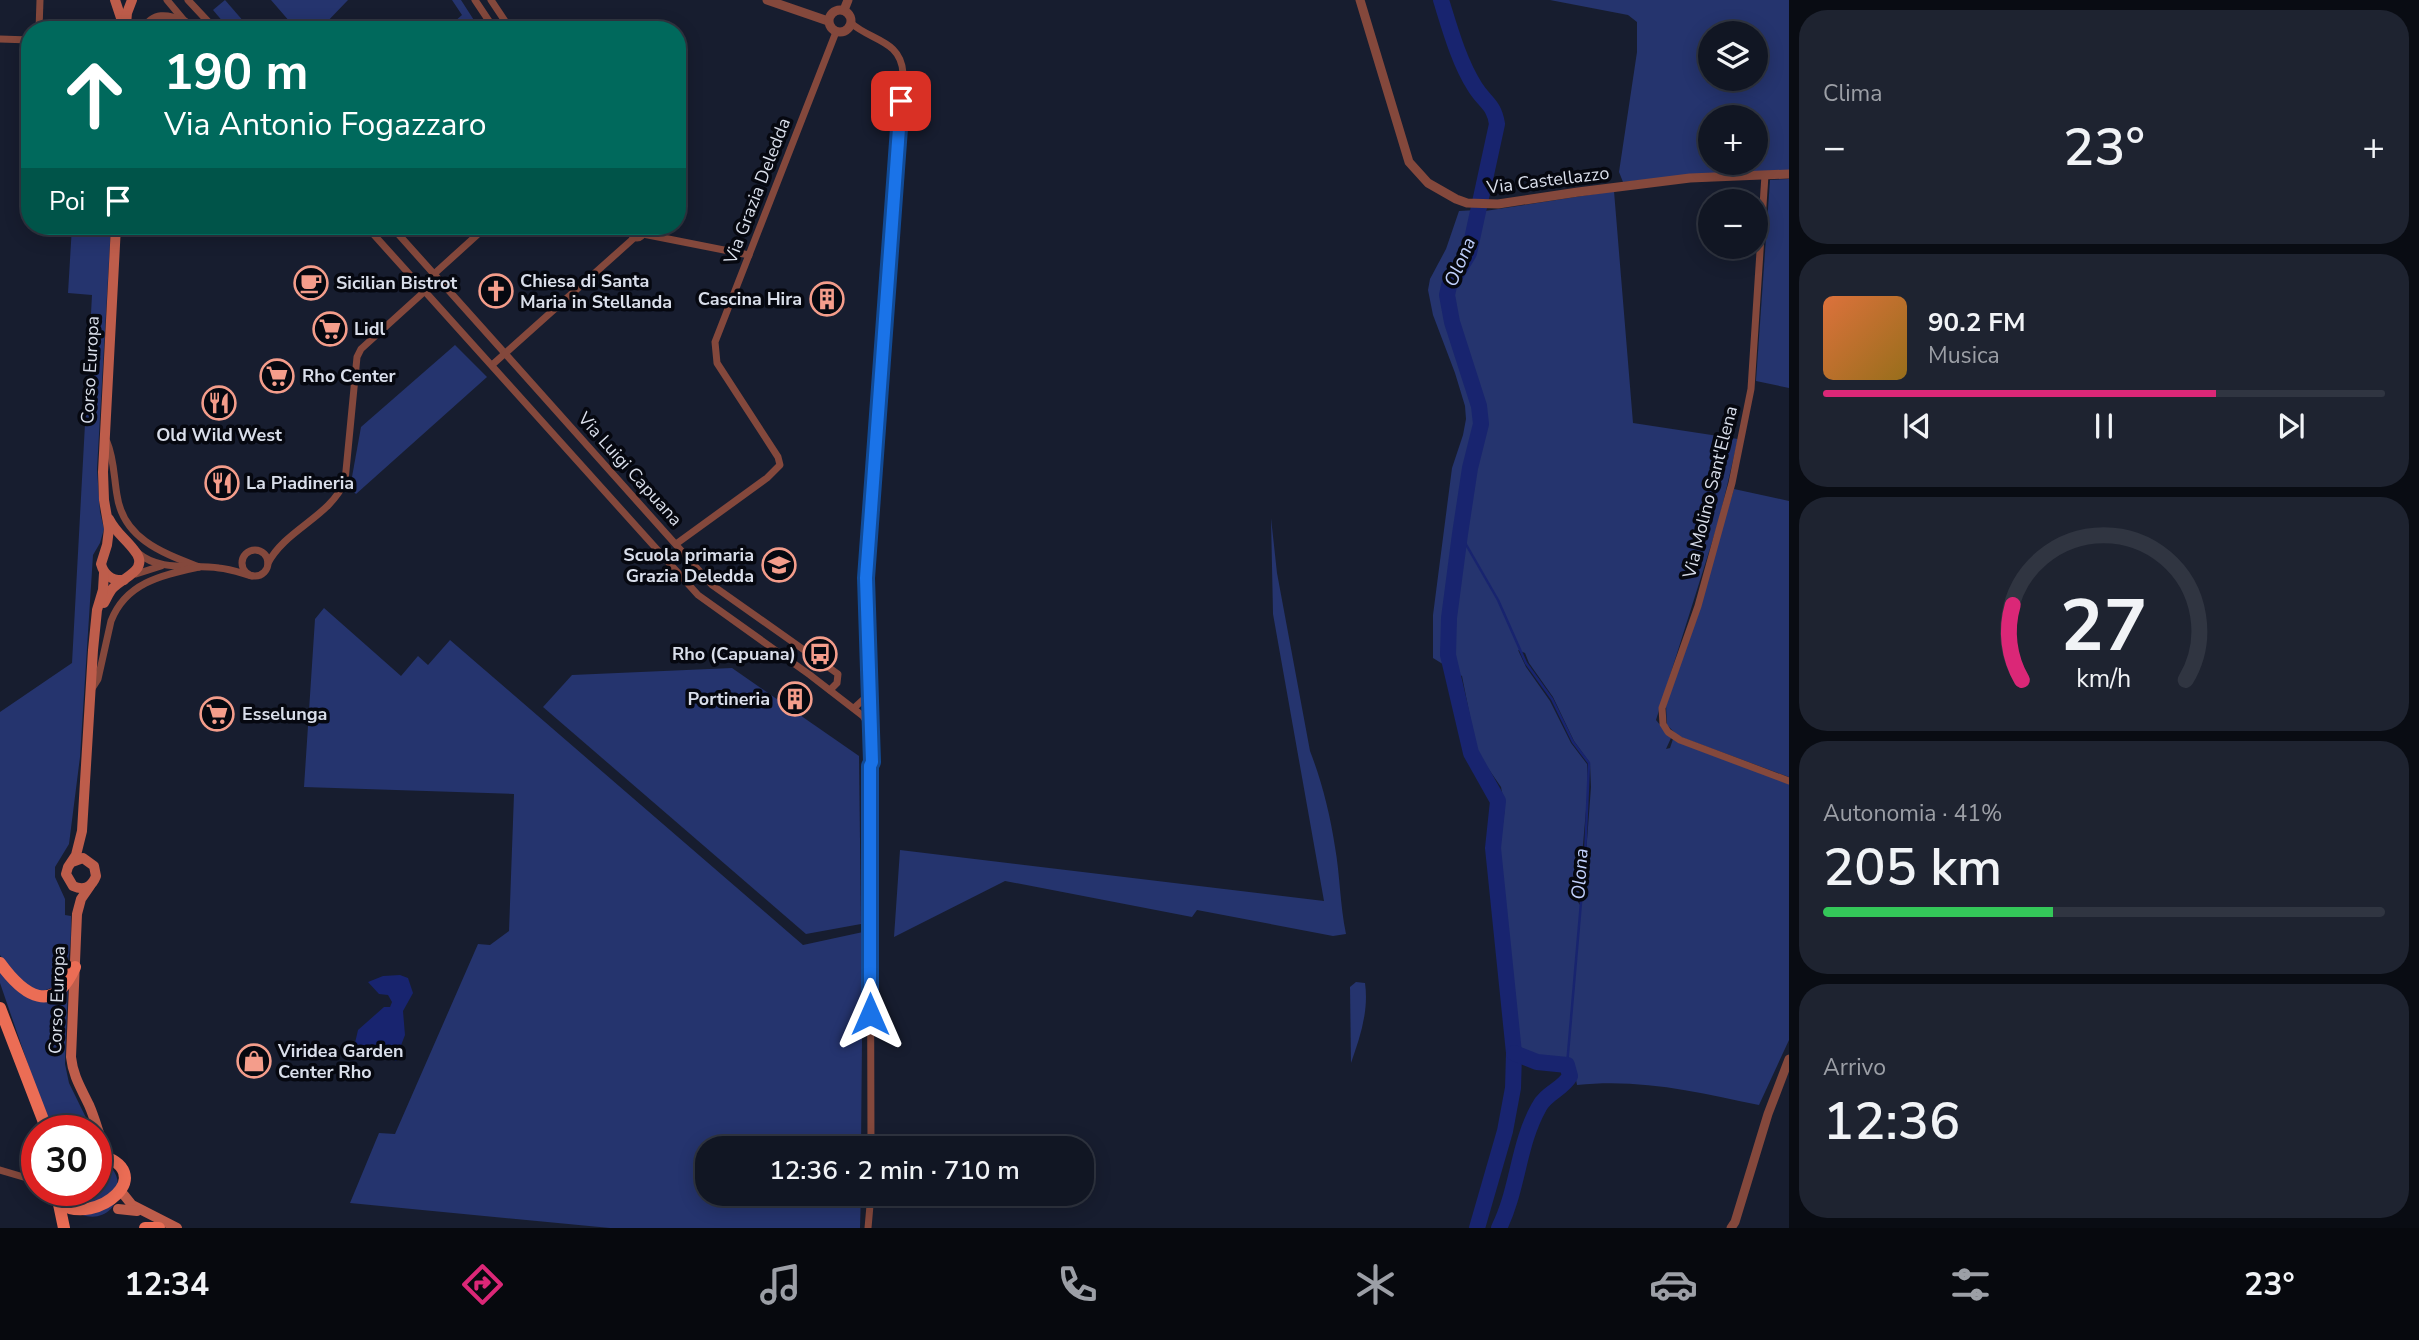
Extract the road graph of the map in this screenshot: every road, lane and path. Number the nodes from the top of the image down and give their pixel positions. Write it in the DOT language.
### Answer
graph roads {
  1 [pos="40,0"];
  2 [pos="115,0"];
  3 [pos="132,0"];
  4 [pos="167,0"];
  5 [pos="188,0"];
  6 [pos="475,0"];
  7 [pos="491,0"];
  8 [pos="767,0"];
  9 [pos="848,0"];
  10 [pos="1360,0"];
  11 [pos="844,10"];
  12 [pos="39,21"];
  13 [pos="122,21"];
  14 [pos="126,21"];
  15 [pos="148,21"];
  16 [pos="185,21"];
  17 [pos="208,21"];
  18 [pos="489,21"];
  19 [pos="505,21"];
  20 [pos="828,21"];
  21 [pos="851,23"];
  22 [pos="836,32"];
  23 [pos="0,39"];
  24 [pos="21,40"];
  25 [pos="1789,174"];
  26 [pos="1765,175"];
  27 [pos="1768,175"];
  28 [pos="115,235"];
  29 [pos="374,235"];
  30 [pos="399,235"];
  31 [pos="477,235"];
  32 [pos="628,235"];
  33 [pos="648,235"];
  34 [pos="749,256"];
  35 [pos="435,275"];
  36 [pos="424,290"];
  37 [pos="505,354"];
  38 [pos="492,365"];
  39 [pos="104,435"];
  40 [pos="108,515"];
  41 [pos="286,539"];
  42 [pos="676,544"];
  43 [pos="132,548"];
  44 [pos="105,550"];
  45 [pos="256,550"];
  46 [pos="243,556"];
  47 [pos="268,564"];
  48 [pos="168,565"];
  49 [pos="199,567"];
  50 [pos="219,568"];
  51 [pos="104,573"];
  52 [pos="252,576"];
  53 [pos="128,578"];
  54 [pos="97,618"];
  55 [pos="872,686"];
  56 [pos="830,690"];
  57 [pos="90,692"];
  58 [pos="854,708"];
  59 [pos="870,766"];
  60 [pos="1789,780"];
  61 [pos="82,828"];
  62 [pos="72,862"];
  63 [pos="92,863"];
  64 [pos="67,880"];
  65 [pos="90,886"];
  66 [pos="78,914"];
  67 [pos="0,963"];
  68 [pos="75,967"];
  69 [pos="0,1008"];
  70 [pos="1789,1059"];
  71 [pos="41,1115"];
  72 [pos="92,1115"];
  73 [pos="871,1136"];
  74 [pos="112,1163"];
  75 [pos="0,1170"];
  76 [pos="21,1176"];
  77 [pos="124,1195"];
  78 [pos="60,1206"];
  79 [pos="65,1206"];
  80 [pos="871,1206"];
  81 [pos="150,1214"];
  82 [pos="113,1215"];
  83 [pos="77,1222"];
  84 [pos="1734,1226"];
  85 [pos="64,1228"];
  86 [pos="145,1228"];
  87 [pos="159,1228"];
  88 [pos="177,1228"];
  89 [pos="871,1228"];
  1 -- 12 [label="street"];
  2 -- 13 [label="main road"];
  3 -- 14 [label="main road"];
  4 -- 16 [label="street"];
  5 -- 17 [label="street"];
  6 -- 18 [label="street"];
  7 -- 19 [label="street"];
  8 -- 20 [label="street"];
  9 -- 11 [label="street"];
  10 -- 26 [label="street, Via Castellazzo"];
  11 -- 20 [label="street"];
  11 -- 21 [label="street"];
  15 -- 16 [label="street"];
  20 -- 22 [label="street"];
  21 -- 22 [label="street"];
  21 -- 55 [label="street"];
  22 -- 34 [label="street, Via Grazia Deledda"];
  23 -- 24 [label="street"];
  25 -- 27 [label="street, Via Castellazzo"];
  26 -- 60 [label="street, Via Molino Sant'Elena"];
  28 -- 39 [label="main road, Corso Europa"];
  29 -- 36 [label="street, Via Luigi Capuana"];
  30 -- 35 [label="street, Via Luigi Capuana"];
  31 -- 35 [label="street"];
  32 -- 37 [label="street"];
  33 -- 34 [label="street"];
  34 -- 42 [label="street, Via Grazia Deledda"];
  35 -- 36 [label="street"];
  35 -- 37 [label="street, Via Luigi Capuana"];
  36 -- 38 [label="street, Via Luigi Capuana"];
  36 -- 41 [label="street"];
  37 -- 38 [label="street"];
  37 -- 42 [label="street, Via Luigi Capuana"];
  38 -- 56 [label="street, Via Luigi Capuana"];
  39 -- 40 [label="main road, Corso Europa"];
  39 -- 49 [label="street"];
  40 -- 43 [label="main road, Corso Europa"];
  40 -- 44 [label="main road, Corso Europa"];
  41 -- 45 [label="street"];
  41 -- 47 [label="street"];
  42 -- 56 [label="street, Via Luigi Capuana"];
  43 -- 44 [label="main road"];
  43 -- 48 [label="street"];
  43 -- 53 [label="main road"];
  44 -- 51 [label="main road"];
  45 -- 46 [label="street"];
  45 -- 47 [label="street"];
  46 -- 50 [label="street"];
  46 -- 52 [label="street"];
  47 -- 52 [label="street"];
  48 -- 49 [label="street"];
  48 -- 53 [label="street"];
  49 -- 50 [label="street"];
  49 -- 57 [label="street"];
  50 -- 52 [label="street"];
  51 -- 53 [label="main road"];
  51 -- 54 [label="main road"];
  53 -- 54 [label="main road"];
  54 -- 57 [label="main road"];
  55 -- 58 [label="street"];
  55 -- 59 [label="street"];
  56 -- 58 [label="street, Via Luigi Capuana"];
  57 -- 61 [label="main road"];
  58 -- 59 [label="street"];
  59 -- 73 [label="street"];
  61 -- 62 [label="main road"];
  61 -- 63 [label="main road"];
  62 -- 63 [label="main road"];
  62 -- 64 [label="main road"];
  63 -- 65 [label="main road"];
  64 -- 65 [label="main road"];
  64 -- 66 [label="main road, Corso Europa"];
  65 -- 66 [label="main road, Corso Europa"];
  66 -- 68 [label="main road, Corso Europa"];
  67 -- 68 [label="main road"];
  68 -- 72 [label="main road, Corso Europa"];
  69 -- 71 [label="main road"];
  70 -- 84 [label="street"];
  74 -- 77 [label="main road"];
  75 -- 76 [label="street"];
  77 -- 81 [label="main road"];
  77 -- 82 [label="main road"];
  78 -- 85 [label="main road"];
  79 -- 83 [label="main road"];
  80 -- 89 [label="street"];
  81 -- 82 [label="main road"];
  81 -- 88 [label="main road"];
  86 -- 87 [label="main road"];
}
